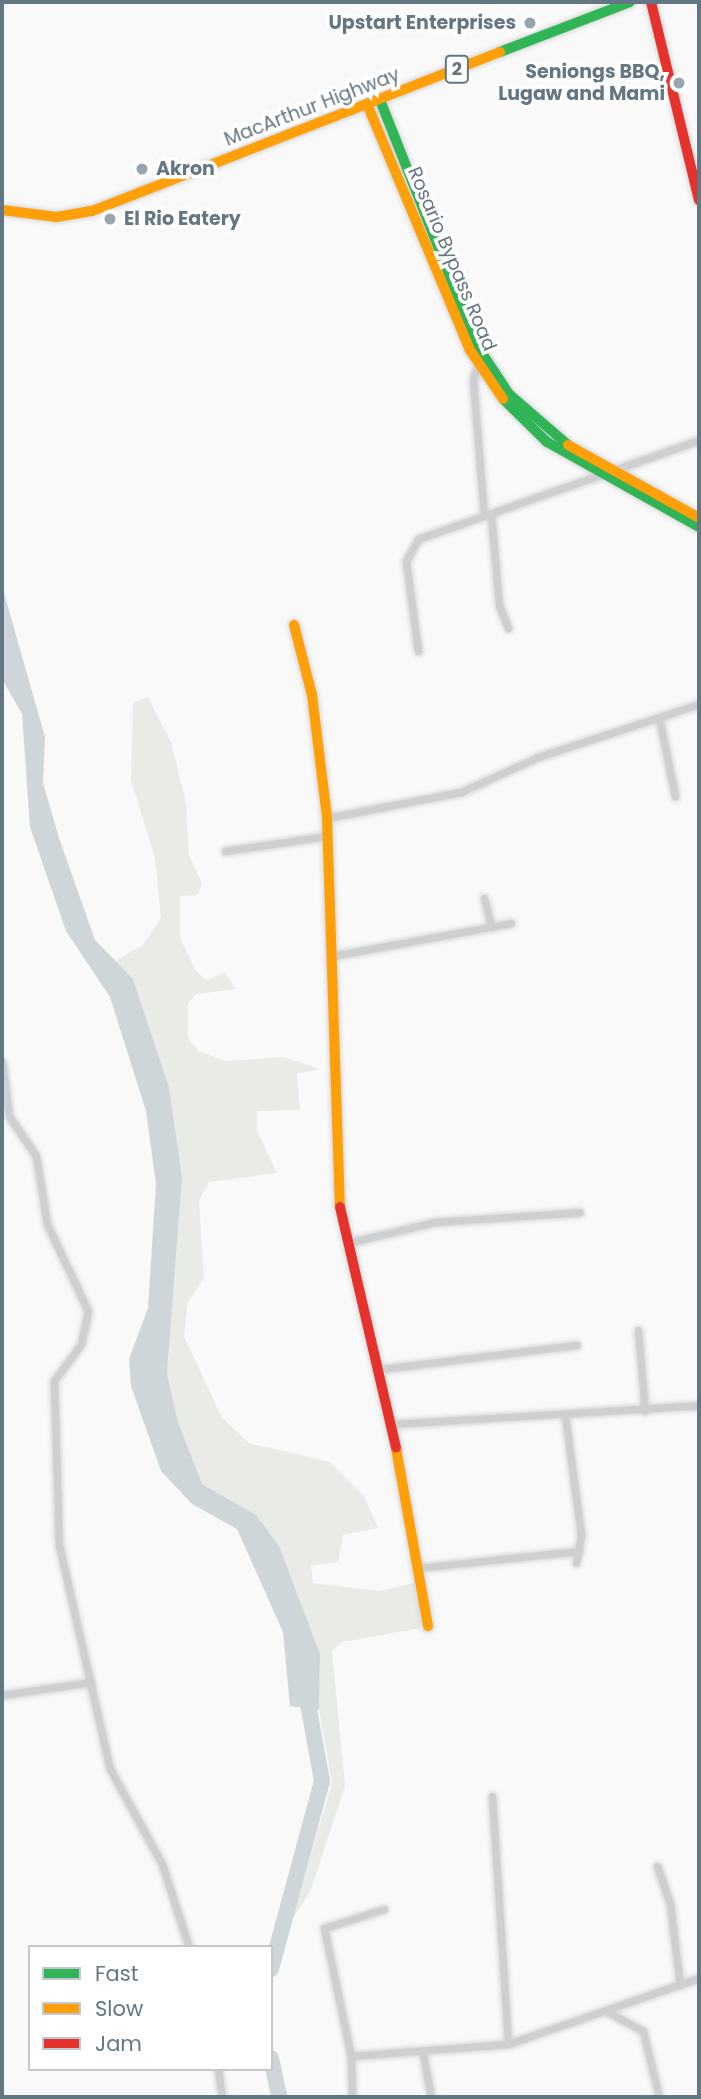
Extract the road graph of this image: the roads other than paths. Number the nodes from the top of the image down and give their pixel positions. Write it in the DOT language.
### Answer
graph roads {
  1 [pos="630,2"];
  2 [pos="651,2"];
  3 [pos="380,100"];
  4 [pos="368,104"];
  5 [pos="697,177"];
  6 [pos="699,200"];
  7 [pos="2,210"];
  8 [pos="478,363"];
  9 [pos="699,440"];
  10 [pos="608,474"];
  11 [pos="488,516"];
  12 [pos="699,518"];
  13 [pos="699,527"];
  14 [pos="294,625"];
  15 [pos="508,628"];
  16 [pos="418,651"];
  17 [pos="699,704"];
  18 [pos="659,718"];
  19 [pos="675,796"];
  20 [pos="327,818"];
  21 [pos="327,836"];
  22 [pos="225,851"];
  23 [pos="484,898"];
  24 [pos="511,923"];
  25 [pos="491,927"];
  26 [pos="332,956"];
  27 [pos="2,1062"];
  28 [pos="580,1212"];
  29 [pos="346,1244"];
  30 [pos="638,1330"];
  31 [pos="577,1345"];
  32 [pos="380,1368"];
  33 [pos="699,1405"];
  34 [pos="645,1411"];
  35 [pos="565,1416"];
  36 [pos="392,1424"];
  37 [pos="579,1551"];
  38 [pos="576,1563"];
  39 [pos="417,1568"];
  40 [pos="428,1626"];
  41 [pos="91,1682"];
  42 [pos="2,1695"];
  43 [pos="492,1796"];
  44 [pos="657,1866"];
  45 [pos="384,1909"];
  46 [pos="188,1945"];
  47 [pos="699,1978"];
  48 [pos="680,1985"];
  49 [pos="606,2011"];
  50 [pos="508,2044"];
  51 [pos="423,2054"];
  52 [pos="351,2056"];
  53 [pos="218,2071"];
  54 [pos="222,2097"];
  55 [pos="352,2097"];
  56 [pos="430,2097"];
  57 [pos="659,2097"];
  1 -- 3 [label="main road, MacArthur Highway / 2"];
  2 -- 5 [label="main road"];
  3 -- 4 [label="main road, MacArthur Highway / 2"];
  3 -- 10 [label="main road, Rosario Bypass Road"];
  4 -- 7 [label="main road, MacArthur Highway / 2"];
  4 -- 8 [label="main road, Rosario Bypass Road"];
  5 -- 6 [label="main road"];
  8 -- 10 [label="main road, Rosario Bypass Road"];
  8 -- 11 [label="street"];
  9 -- 10 [label="street"];
  10 -- 11 [label="street"];
  10 -- 12 [label="main road, Rosario Bypass Road"];
  10 -- 13 [label="main road, Rosario Bypass Road"];
  11 -- 15 [label="street"];
  11 -- 16 [label="street"];
  14 -- 20 [label="main road"];
  17 -- 18 [label="street"];
  18 -- 19 [label="street"];
  18 -- 20 [label="street"];
  20 -- 21 [label="main road"];
  21 -- 22 [label="street"];
  21 -- 26 [label="main road"];
  23 -- 25 [label="street"];
  24 -- 25 [label="street"];
  25 -- 26 [label="street"];
  26 -- 29 [label="main road"];
  27 -- 41 [label="street"];
  28 -- 29 [label="street"];
  29 -- 32 [label="main road"];
  30 -- 34 [label="street"];
  31 -- 32 [label="street"];
  32 -- 36 [label="main road"];
  33 -- 34 [label="street"];
  34 -- 35 [label="street"];
  35 -- 36 [label="street"];
  35 -- 37 [label="street"];
  36 -- 39 [label="main road"];
  37 -- 38 [label="street"];
  37 -- 39 [label="street"];
  39 -- 40 [label="main road"];
  41 -- 42 [label="street"];
  41 -- 46 [label="street"];
  43 -- 50 [label="street"];
  44 -- 48 [label="street"];
  45 -- 52 [label="street"];
  47 -- 48 [label="street"];
  48 -- 49 [label="street"];
  49 -- 50 [label="street"];
  49 -- 57 [label="street"];
  50 -- 51 [label="street"];
  51 -- 52 [label="street"];
  51 -- 56 [label="street"];
  52 -- 55 [label="street"];
  53 -- 54 [label="street"];
}
